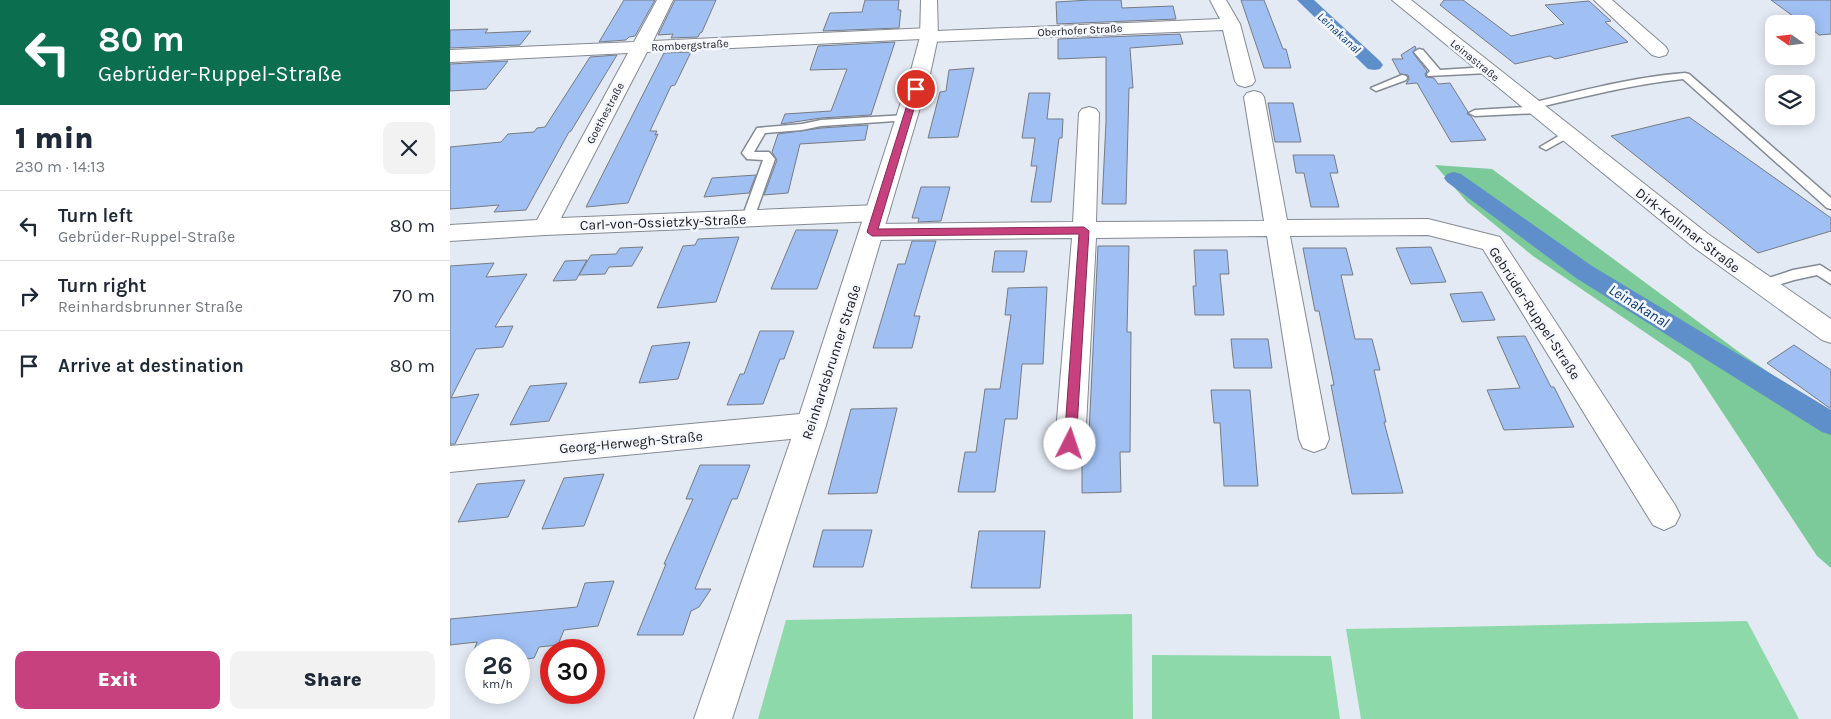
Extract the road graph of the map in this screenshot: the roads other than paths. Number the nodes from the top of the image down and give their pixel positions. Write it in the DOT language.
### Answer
graph roads {
  1 [pos="665,0"];
  2 [pos="929,0"];
  3 [pos="1218,0"];
  4 [pos="1400,0"];
  5 [pos="1602,0"];
  6 [pos="1231,24"];
  7 [pos="929,35"];
  8 [pos="639,48"];
  9 [pos="1659,51"];
  10 [pos="1419,52"];
  11 [pos="450,56"];
  12 [pos="1488,70"];
  13 [pos="1402,78"];
  14 [pos="1376,88"];
  15 [pos="1089,113"];
  16 [pos="1475,113"];
  17 [pos="906,118"];
  18 [pos="1546,118"];
  19 [pos="1546,147"];
  20 [pos="1831,205"];
  21 [pos="748,218"];
  22 [pos="875,223"];
  23 [pos="545,227"];
  24 [pos="1277,229"];
  25 [pos="1084,231"];
  26 [pos="450,233"];
  27 [pos="1827,272"];
  28 [pos="1762,285"];
  29 [pos="1831,333"];
  30 [pos="811,425"];
  31 [pos="1314,439"];
  32 [pos="1070,444"];
  33 [pos="450,459"];
  34 [pos="1664,515"];
  35 [pos="713,719"];
  1 -- 8 [label="street, Goethestraße"];
  2 -- 7 [label="street, Reinhardsbrunner Straße"];
  3 -- 6 [label="street"];
  4 -- 12 [label="street, Leinastraße"];
  5 -- 9 [label="street"];
  6 -- 7 [label="street, Oberhofer Straße"];
  6 -- 24 [label="street"];
  7 -- 8 [label="street, Rombergstraße"];
  7 -- 17 [label="street, Reinhardsbrunner Straße"];
  8 -- 11 [label="street, Rombergstraße"];
  8 -- 23 [label="street, Goethestraße"];
  10 -- 12 [label="lane"];
  12 -- 18 [label="street, Leinastraße"];
  13 -- 14 [label="lane"];
  15 -- 25 [label="street"];
  16 -- 18 [label="lane"];
  17 -- 21 [label="lane"];
  17 -- 22 [label="street, Reinhardsbrunner Straße"];
  18 -- 19 [label="lane"];
  18 -- 20 [label="lane"];
  18 -- 28 [label="street, Dirk-Kollmar-Straße"];
  21 -- 22 [label="street, Carl-von-Ossietzky-Straße"];
  21 -- 23 [label="street, Carl-von-Ossietzky-Straße"];
  22 -- 25 [label="street, Gebrüder-Ruppel-Straße"];
  22 -- 30 [label="street, Reinhardsbrunner Straße"];
  23 -- 26 [label="street, Carl-von-Ossietzky-Straße"];
  24 -- 25 [label="street, Gebrüder-Ruppel-Straße"];
  24 -- 31 [label="street"];
  24 -- 34 [label="street, Gebrüder-Ruppel-Straße"];
  25 -- 32 [label="street"];
  27 -- 28 [label="lane"];
  28 -- 29 [label="street, Dirk-Kollmar-Straße"];
  30 -- 33 [label="street, Georg-Herwegh-Straße"];
  30 -- 35 [label="street, Reinhardsbrunner Straße"];
}
